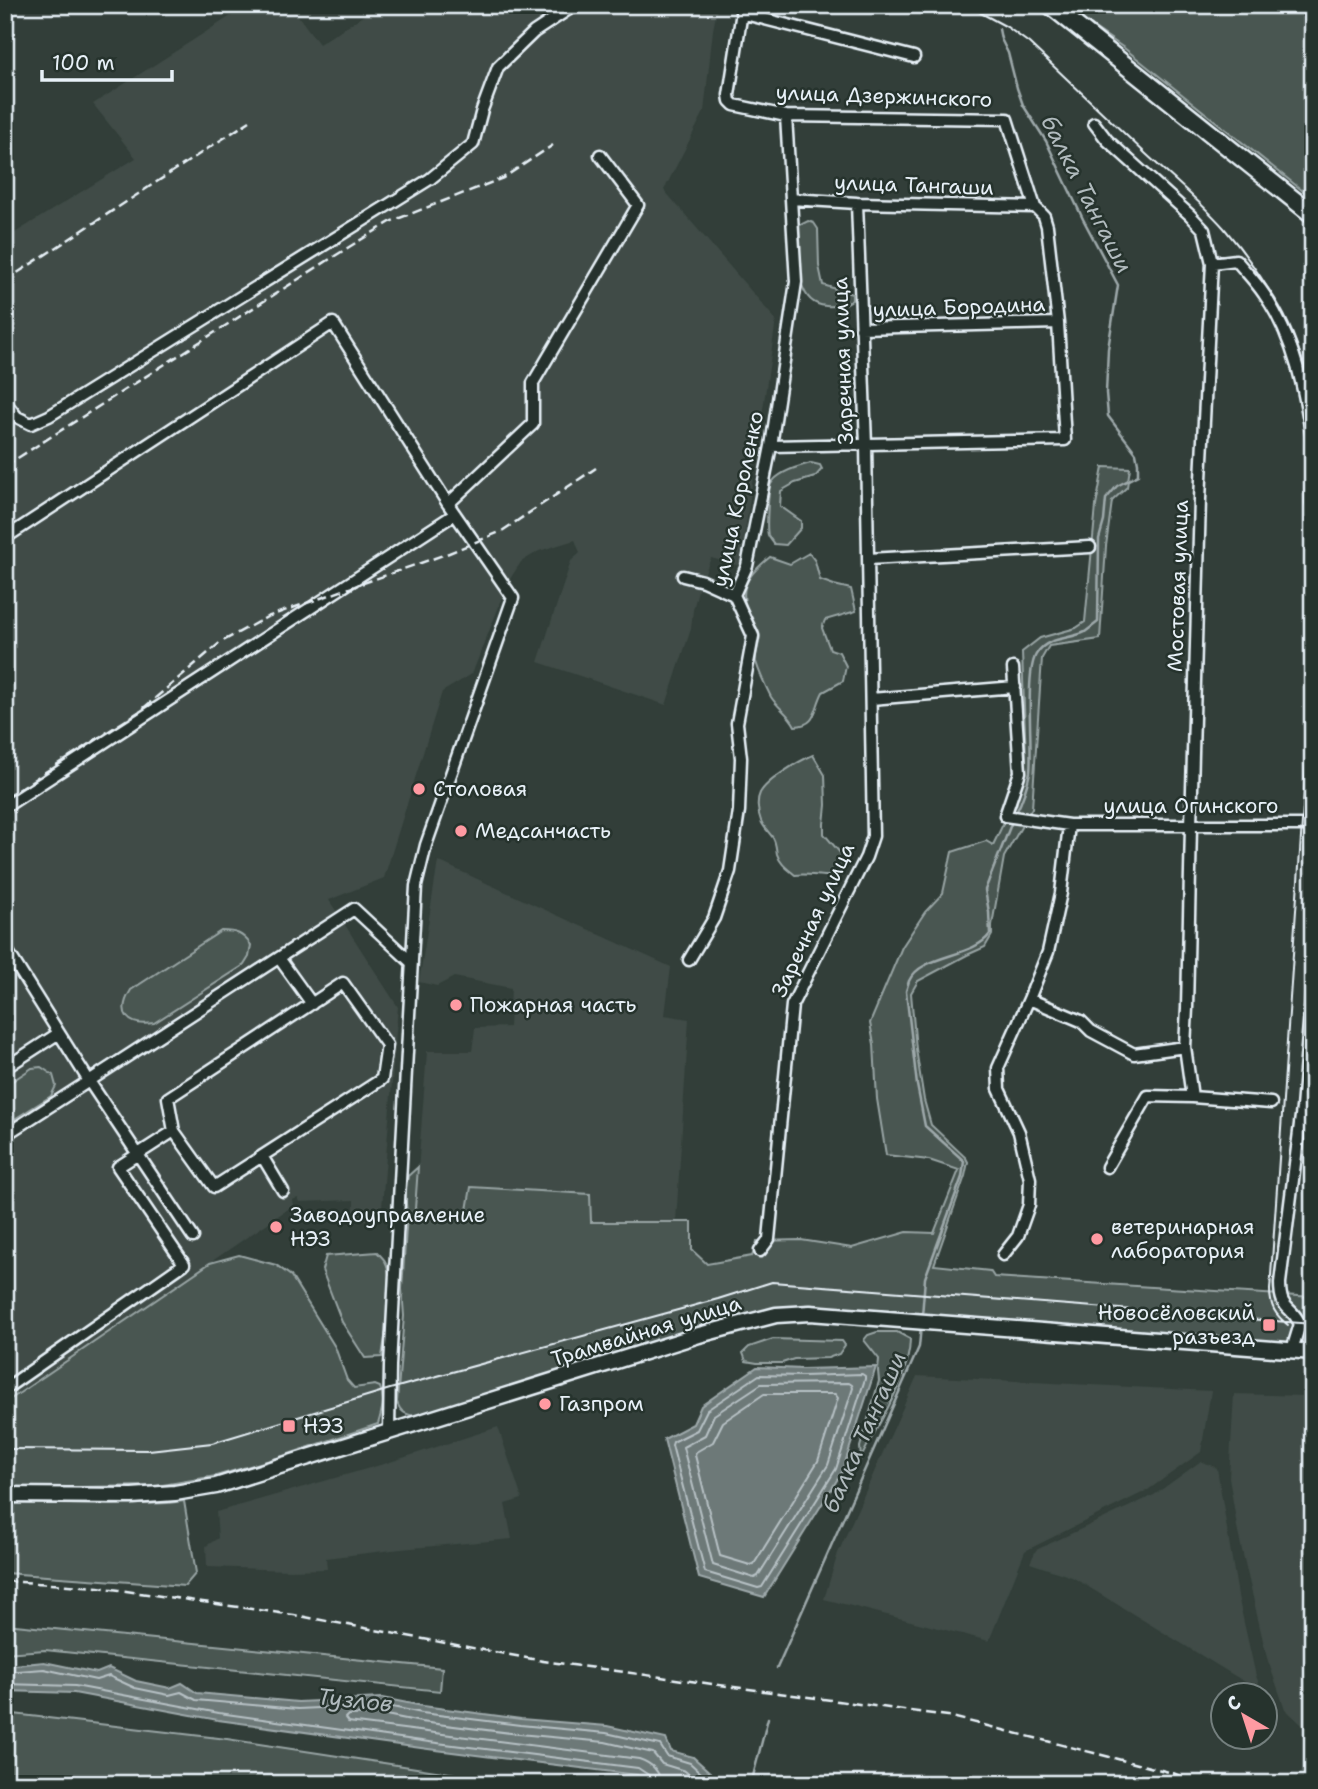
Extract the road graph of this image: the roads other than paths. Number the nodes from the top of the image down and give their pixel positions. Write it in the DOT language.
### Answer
graph roads {
  1 [pos="575,5"];
  2 [pos="1050,5"];
  3 [pos="742,9"];
  4 [pos="914,57"];
  5 [pos="786,116"];
  6 [pos="1094,123"];
  7 [pos="600,155"];
  8 [pos="791,199"];
  9 [pos="856,203"];
  10 [pos="1035,208"];
  11 [pos="1313,215"];
  12 [pos="1212,264"];
  13 [pos="1058,323"];
  14 [pos="861,328"];
  15 [pos="5,402"];
  16 [pos="866,444"];
  17 [pos="1313,445"];
  18 [pos="771,446"];
  19 [pos="1313,464"];
  20 [pos="1312,503"];
  21 [pos="448,504"];
  22 [pos="455,514"];
  23 [pos="5,538"];
  24 [pos="1090,547"];
  25 [pos="868,559"];
  26 [pos="683,576"];
  27 [pos="734,596"];
  28 [pos="1013,668"];
  29 [pos="1015,687"];
  30 [pos="871,699"];
  31 [pos="5,807"];
  32 [pos="1069,825"];
  33 [pos="1313,825"];
  34 [pos="1191,826"];
  35 [pos="5,947"];
  36 [pos="279,958"];
  37 [pos="689,960"];
  38 [pos="412,962"];
  39 [pos="1313,975"];
  40 [pos="1029,999"];
  41 [pos="312,1004"];
  42 [pos="59,1033"];
  43 [pos="1185,1047"];
  44 [pos="5,1068"];
  45 [pos="89,1081"];
  46 [pos="1192,1097"];
  47 [pos="1270,1103"];
  48 [pos="174,1131"];
  49 [pos="5,1135"];
  50 [pos="138,1155"];
  51 [pos="262,1156"];
  52 [pos="1107,1167"];
  53 [pos="283,1191"];
  54 [pos="193,1237"];
  55 [pos="760,1251"];
  56 [pos="1003,1255"];
  57 [pos="1292,1350"];
  58 [pos="1313,1352"];
  59 [pos="5,1389"];
  60 [pos="389,1432"];
  61 [pos="5,1495"];
  1 -- 15 [label="street"];
  2 -- 11 [label="main road"];
  3 -- 4 [label="street, улица Дзержинского"];
  3 -- 5 [label="street, улица Дзержинского"];
  5 -- 8 [label="street, улица Короленко"];
  5 -- 10 [label="street, улица Дзержинского"];
  6 -- 12 [label="street, Мостовая улица"];
  7 -- 21 [label="street"];
  8 -- 9 [label="street, улица Тангаши"];
  8 -- 18 [label="street, улица Короленко"];
  9 -- 10 [label="street, улица Тангаши"];
  9 -- 14 [label="street, Заречная улица"];
  10 -- 13 [label="street, улица Дзержинского"];
  12 -- 17 [label="street"];
  12 -- 34 [label="street, Мостовая улица"];
  13 -- 14 [label="street, улица Бородина"];
  13 -- 16 [label="street, улица Дзержинского"];
  14 -- 16 [label="street, Заречная улица"];
  16 -- 18 [label="street"];
  16 -- 25 [label="street, Заречная улица"];
  18 -- 27 [label="street, улица Короленко"];
  19 -- 20 [label="street"];
  21 -- 22 [label="street"];
  21 -- 23 [label="street"];
  22 -- 31 [label="street"];
  22 -- 38 [label="street"];
  24 -- 25 [label="street"];
  25 -- 30 [label="street, Заречная улица"];
  26 -- 27 [label="street"];
  27 -- 37 [label="street, улица Короленко"];
  28 -- 29 [label="street, улица Огинского"];
  29 -- 30 [label="street"];
  29 -- 32 [label="street, улица Огинского"];
  30 -- 55 [label="street, Заречная улица"];
  32 -- 34 [label="street, улица Огинского"];
  32 -- 40 [label="street"];
  33 -- 34 [label="street, улица Огинского"];
  34 -- 43 [label="street, Мостовая улица"];
  35 -- 42 [label="street"];
  36 -- 38 [label="street"];
  36 -- 41 [label="street"];
  36 -- 45 [label="street"];
  38 -- 60 [label="street"];
  39 -- 57 [label="street"];
  40 -- 43 [label="street"];
  40 -- 56 [label="street"];
  41 -- 48 [label="street"];
  41 -- 51 [label="street"];
  42 -- 44 [label="street"];
  42 -- 45 [label="street"];
  43 -- 46 [label="street, Мостовая улица"];
  45 -- 49 [label="street"];
  45 -- 50 [label="street"];
  46 -- 47 [label="street"];
  46 -- 52 [label="street"];
  48 -- 50 [label="street"];
  48 -- 51 [label="street"];
  50 -- 54 [label="street"];
  50 -- 59 [label="street"];
  51 -- 53 [label="street"];
  57 -- 58 [label="main road, Трамвайная улица"];
  57 -- 60 [label="main road, Трамвайная улица"];
  60 -- 61 [label="main road, Трамвайная улица"];
}
